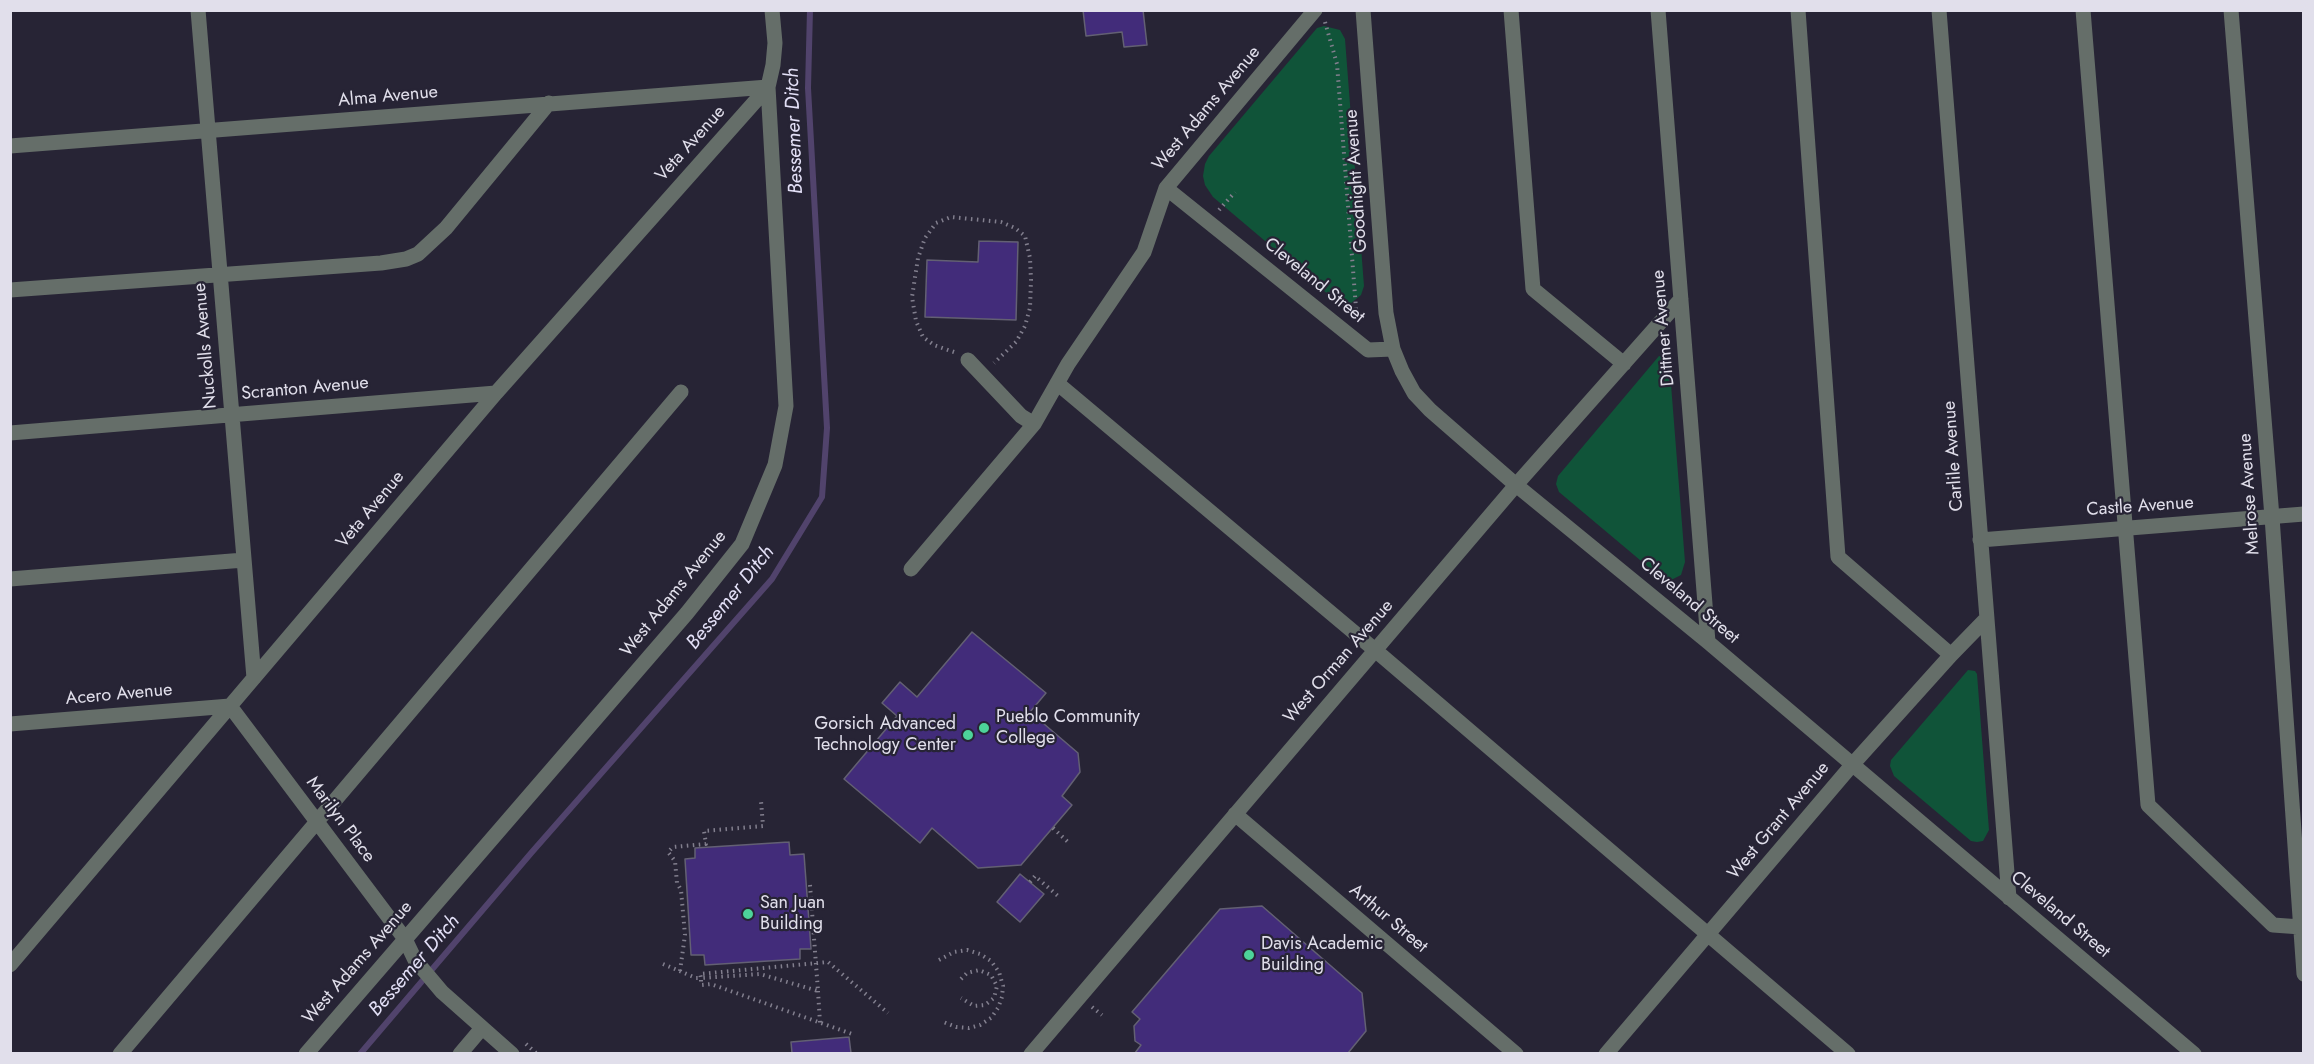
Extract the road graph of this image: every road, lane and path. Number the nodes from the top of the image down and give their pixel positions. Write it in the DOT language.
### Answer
graph roads {
  1 [pos="198,10"];
  2 [pos="772,10"];
  3 [pos="1363,10"];
  4 [pos="1511,10"];
  5 [pos="1658,10"];
  6 [pos="1798,10"];
  7 [pos="1939,10"];
  8 [pos="2083,10"];
  9 [pos="2231,10"];
  10 [pos="1320,16"];
  11 [pos="768,87"];
  12 [pos="549,103"];
  13 [pos="208,130"];
  14 [pos="10,146"];
  15 [pos="1166,188"];
  16 [pos="1235,192"];
  17 [pos="1209,222"];
  18 [pos="220,275"];
  19 [pos="10,290"];
  20 [pos="1681,299"];
  21 [pos="1358,343"];
  22 [pos="1393,349"];
  23 [pos="968,360"];
  24 [pos="1624,364"];
  25 [pos="980,372"];
  26 [pos="1057,383"];
  27 [pos="681,392"];
  28 [pos="496,393"];
  29 [pos="232,415"];
  30 [pos="1034,424"];
  31 [pos="10,433"];
  32 [pos="1516,485"];
  33 [pos="2304,514"];
  34 [pos="2272,517"];
  35 [pos="2124,528"];
  36 [pos="1980,540"];
  37 [pos="244,560"];
  38 [pos="910,569"];
  39 [pos="10,579"];
  40 [pos="1987,618"];
  41 [pos="1708,642"];
  42 [pos="1375,650"];
  43 [pos="1951,654"];
  44 [pos="254,678"];
  45 [pos="230,706"];
  46 [pos="11,724"];
  47 [pos="1852,765"];
  48 [pos="761,801"];
  49 [pos="1235,814"];
  50 [pos="318,822"];
  51 [pos="1053,828"];
  52 [pos="1070,843"];
  53 [pos="1030,882"];
  54 [pos="810,885"];
  55 [pos="1059,896"];
  56 [pos="2009,898"];
  57 [pos="2301,927"];
  58 [pos="1708,934"];
  59 [pos="405,939"];
  60 [pos="939,960"];
  61 [pos="816,963"];
  62 [pos="663,964"];
  63 [pos="10,965"];
  64 [pos="680,971"];
  65 [pos="2304,974"];
  66 [pos="701,978"];
  67 [pos="961,979"];
  68 [pos="1003,986"];
  69 [pos="997,987"];
  70 [pos="818,991"];
  71 [pos="961,998"];
  72 [pos="888,1013"];
  73 [pos="941,1021"];
  74 [pos="820,1023"];
  75 [pos="482,1028"];
  76 [pos="852,1034"];
  77 [pos="2189,1052"];
  78 [pos="120,1053"];
  79 [pos="306,1053"];
  80 [pos="460,1053"];
  81 [pos="512,1053"];
  82 [pos="1030,1053"];
  83 [pos="1516,1053"];
  84 [pos="1606,1053"];
  85 [pos="1848,1053"];
  1 -- 13 [label="street, Nuckolls Avenue"];
  2 -- 11 [label="street, West Adams Avenue"];
  3 -- 22 [label="street, Goodnight Avenue"];
  4 -- 24 [label="street"];
  5 -- 20 [label="street, Dittmer Avenue"];
  6 -- 43 [label="street"];
  7 -- 36 [label="street, Carlile Avenue"];
  8 -- 35 [label="street"];
  9 -- 34 [label="street, Melrose Avenue"];
  10 -- 15 [label="street, West Adams Avenue"];
  10 -- 21 [label="path"];
  11 -- 12 [label="street, Alma Avenue"];
  11 -- 28 [label="street, Veta Avenue"];
  11 -- 59 [label="street, West Adams Avenue"];
  12 -- 13 [label="street, Alma Avenue"];
  12 -- 18 [label="street"];
  13 -- 14 [label="street, Alma Avenue"];
  13 -- 18 [label="street, Nuckolls Avenue"];
  15 -- 17 [label="street, Cleveland Street"];
  15 -- 26 [label="street, West Adams Avenue"];
  16 -- 17 [label="path"];
  17 -- 21 [label="street, Cleveland Street"];
  18 -- 19 [label="street"];
  18 -- 29 [label="street, Nuckolls Avenue"];
  20 -- 24 [label="street, West Orman Avenue"];
  20 -- 41 [label="street, Dittmer Avenue"];
  21 -- 22 [label="street, Cleveland Street"];
  22 -- 32 [label="street, Cleveland Street"];
  23 -- 25 [label="street"];
  23 -- 25 [label="path"];
  24 -- 32 [label="street, West Orman Avenue"];
  25 -- 30 [label="street"];
  26 -- 30 [label="street, West Adams Avenue"];
  26 -- 42 [label="street"];
  27 -- 50 [label="street"];
  28 -- 29 [label="street, Scranton Avenue"];
  28 -- 44 [label="street, Veta Avenue"];
  29 -- 31 [label="street, Scranton Avenue"];
  29 -- 37 [label="street, Nuckolls Avenue"];
  30 -- 38 [label="street, West Adams Avenue"];
  32 -- 41 [label="street, Cleveland Street"];
  32 -- 42 [label="street, West Orman Avenue"];
  33 -- 34 [label="street, Castle Avenue"];
  34 -- 35 [label="street, Castle Avenue"];
  34 -- 57 [label="street, Melrose Avenue"];
  35 -- 36 [label="street, Castle Avenue"];
  35 -- 57 [label="street"];
  36 -- 40 [label="street, Carlile Avenue"];
  37 -- 39 [label="street"];
  37 -- 44 [label="street, Nuckolls Avenue"];
  40 -- 43 [label="street, West Grant Avenue"];
  40 -- 56 [label="street, Carlile Avenue"];
  41 -- 47 [label="street, Cleveland Street"];
  42 -- 49 [label="street, West Orman Avenue"];
  42 -- 58 [label="street"];
  43 -- 47 [label="street, West Grant Avenue"];
  44 -- 45 [label="street, Veta Avenue"];
  45 -- 46 [label="street, Acero Avenue"];
  45 -- 50 [label="street, Marilyn Place"];
  45 -- 63 [label="street, Veta Avenue"];
  47 -- 56 [label="street, Cleveland Street"];
  47 -- 58 [label="street, West Grant Avenue"];
  48 -- 64 [label="path"];
  49 -- 82 [label="street, West Orman Avenue"];
  49 -- 83 [label="street, Arthur Street"];
  50 -- 59 [label="street, Marilyn Place"];
  50 -- 78 [label="street"];
  51 -- 52 [label="path"];
  53 -- 55 [label="path"];
  54 -- 61 [label="path"];
  56 -- 77 [label="street, Cleveland Street"];
  57 -- 65 [label="street, Melrose Avenue"];
  58 -- 84 [label="street, West Grant Avenue"];
  58 -- 85 [label="street"];
  59 -- 75 [label="street, Marilyn Place"];
  59 -- 79 [label="street, West Adams Avenue"];
  60 -- 68 [label="path"];
  61 -- 66 [label="path"];
  61 -- 70 [label="path"];
  61 -- 72 [label="path"];
  62 -- 64 [label="path"];
  64 -- 66 [label="path"];
  66 -- 70 [label="path"];
  66 -- 74 [label="path"];
  67 -- 69 [label="path"];
  68 -- 69 [label="path"];
  68 -- 73 [label="path"];
  69 -- 71 [label="path"];
  70 -- 74 [label="path"];
  74 -- 76 [label="path"];
  75 -- 80 [label="street"];
  75 -- 81 [label="street"];
}
